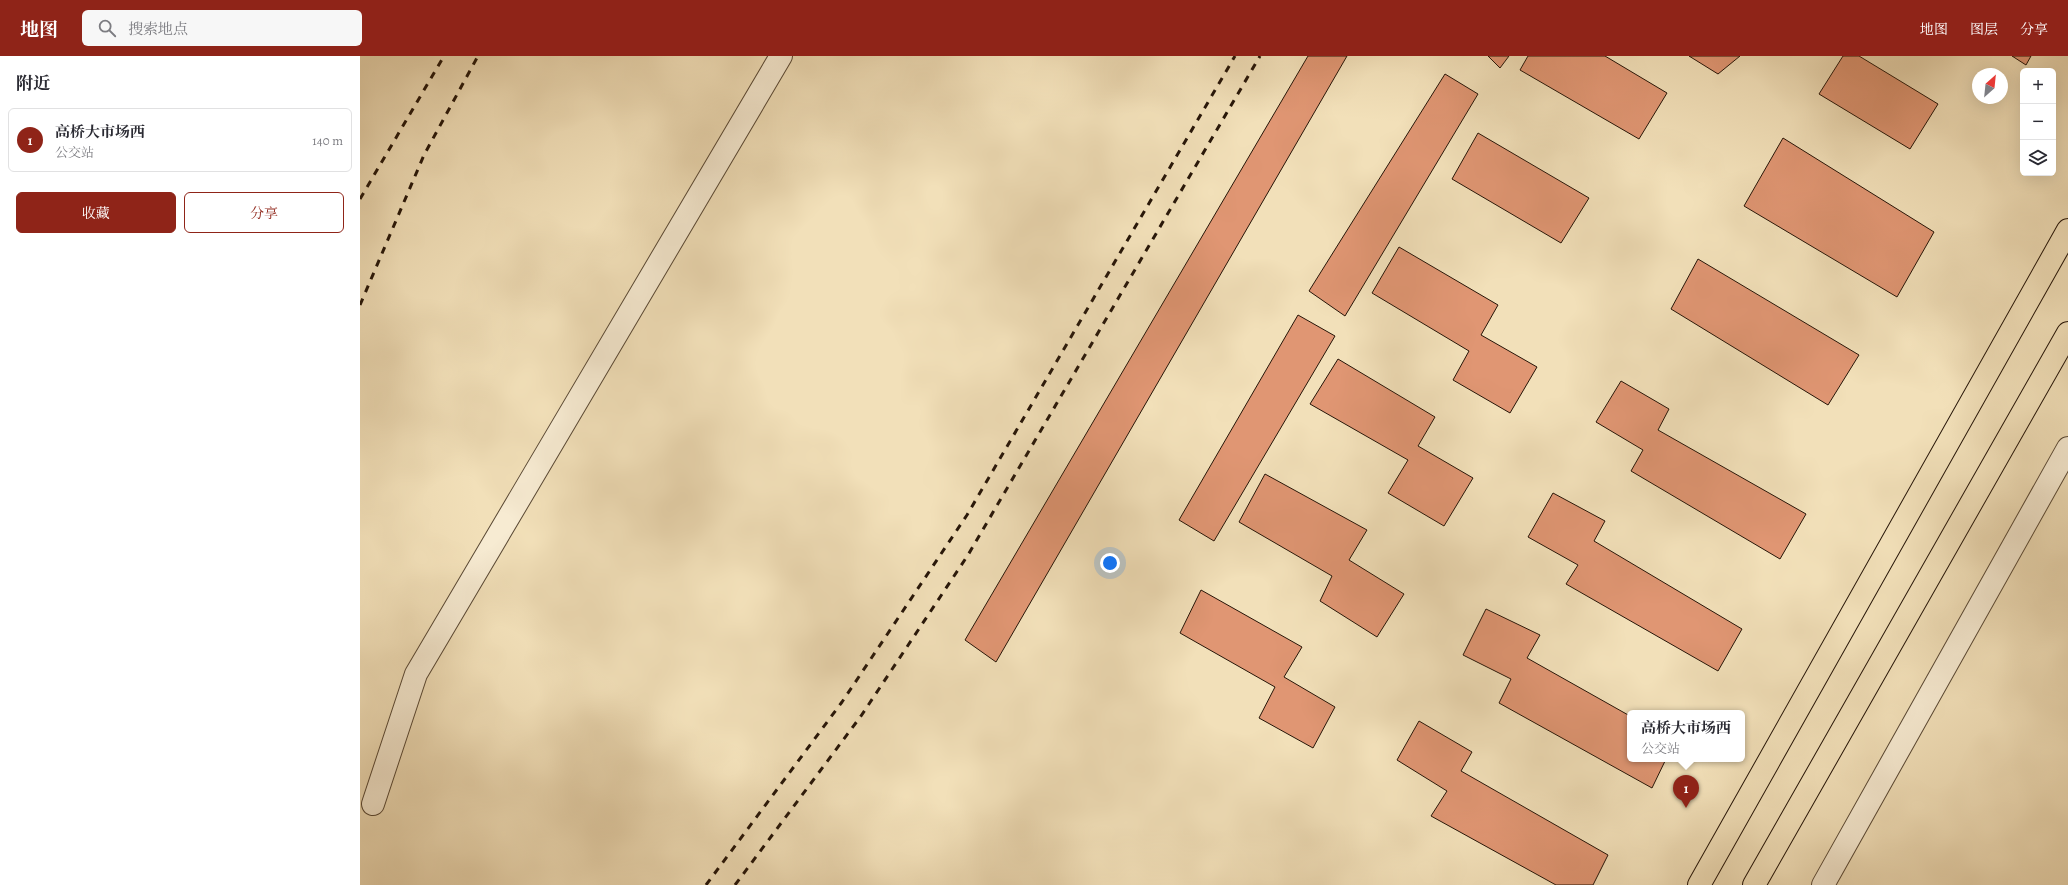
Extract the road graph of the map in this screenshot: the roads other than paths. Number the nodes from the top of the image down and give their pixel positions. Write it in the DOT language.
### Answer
graph roads {
  1 [pos="781,56"];
  2 [pos="2068,230"];
  3 [pos="2068,332"];
  4 [pos="2068,448"];
  5 [pos="373,804"];
  6 [pos="1699,885"];
  7 [pos="1754,885"];
  8 [pos="1823,885"];
  1 -- 5 [label="street"];
  2 -- 6 [label="highway"];
  3 -- 7 [label="highway"];
  4 -- 8 [label="street"];
}
